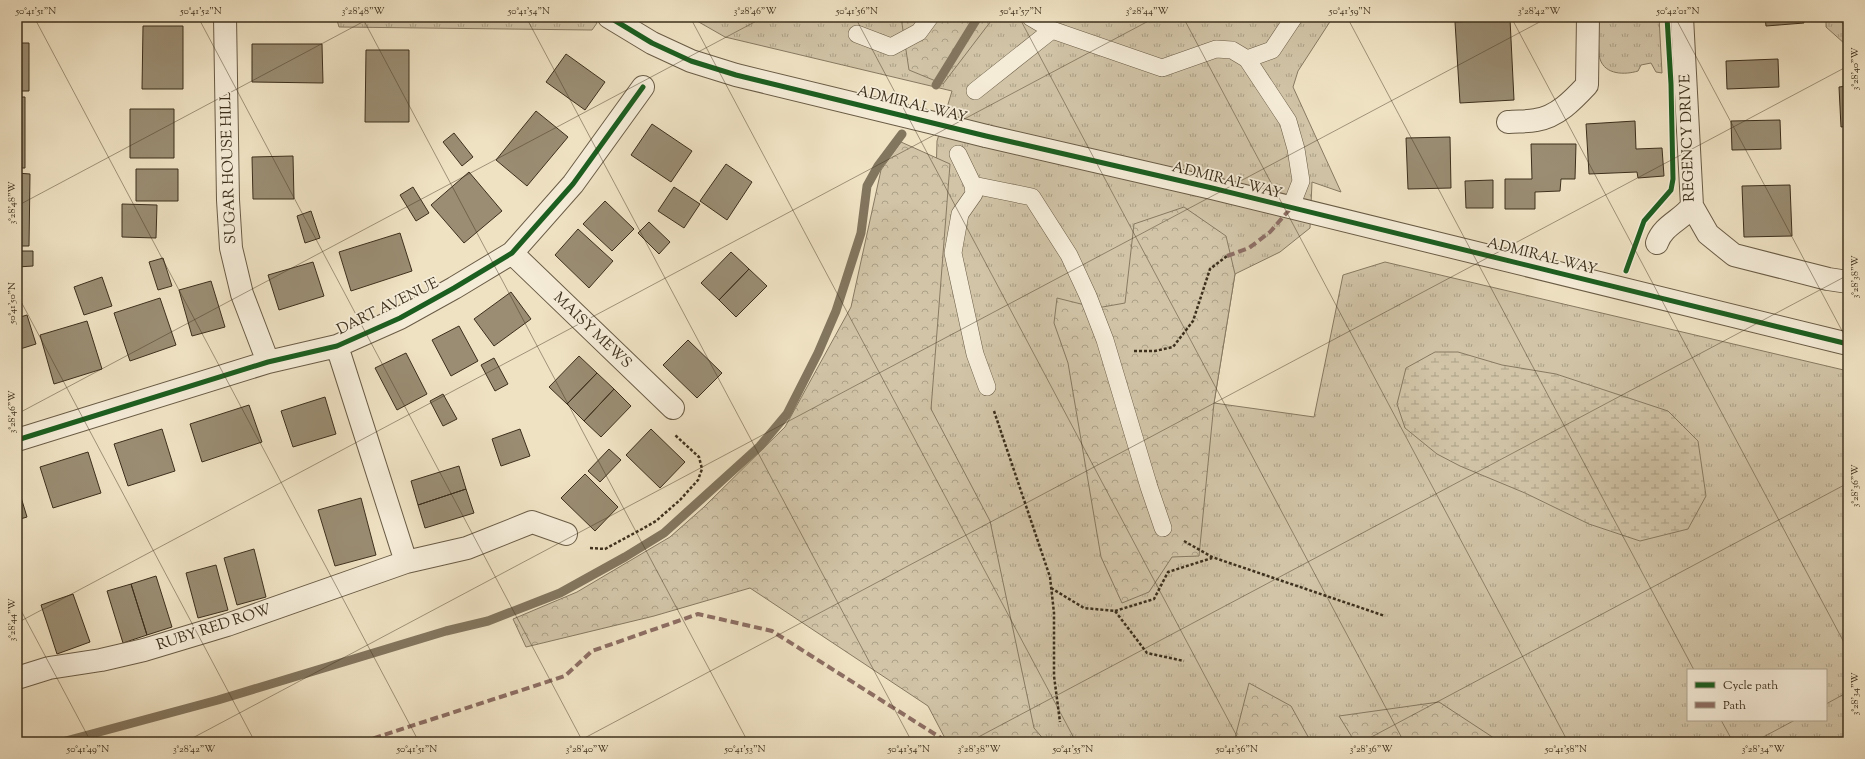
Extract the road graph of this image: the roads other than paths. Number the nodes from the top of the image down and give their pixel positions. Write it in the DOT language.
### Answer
graph roads {
  1 [pos="225,17"];
  2 [pos="609,17"];
  3 [pos="930,17"];
  4 [pos="1030,17"];
  5 [pos="1294,17"];
  6 [pos="1588,17"];
  7 [pos="1682,17"];
  8 [pos="1052,30"];
  9 [pos="857,34"];
  10 [pos="1247,59"];
  11 [pos="644,87"];
  12 [pos="975,91"];
  13 [pos="1508,122"];
  14 [pos="958,154"];
  15 [pos="973,185"];
  16 [pos="1692,206"];
  17 [pos="1290,209"];
  18 [pos="1657,243"];
  19 [pos="512,253"];
  20 [pos="1848,282"];
  21 [pos="1848,344"];
  22 [pos="337,346"];
  23 [pos="268,362"];
  24 [pos="986,387"];
  25 [pos="673,408"];
  26 [pos="17,440"];
  27 [pos="1163,528"];
  28 [pos="566,534"];
  29 [pos="406,562"];
  30 [pos="17,678"];
  1 -- 23 [label="street, SUGAR HOUSE HILL"];
  2 -- 17 [label="street, ADMIRAL WAY, bridge"];
  3 -- 9 [label="lane"];
  4 -- 8 [label="lane"];
  5 -- 10 [label="lane"];
  6 -- 13 [label="street"];
  7 -- 16 [label="street, REGENCY DRIVE"];
  8 -- 10 [label="lane"];
  8 -- 12 [label="lane"];
  10 -- 17 [label="lane"];
  11 -- 19 [label="street, DART AVENUE"];
  14 -- 15 [label="lane"];
  15 -- 24 [label="lane"];
  15 -- 27 [label="lane"];
  16 -- 18 [label="street, REGENCY DRIVE"];
  16 -- 20 [label="street"];
  17 -- 21 [label="street, ADMIRAL WAY"];
  19 -- 22 [label="street, DART AVENUE"];
  19 -- 25 [label="street, MAISY MEWS"];
  22 -- 23 [label="street, DART AVENUE"];
  22 -- 29 [label="street"];
  23 -- 26 [label="street, DART AVENUE"];
  28 -- 29 [label="street, RUBY RED ROW"];
  29 -- 30 [label="street, RUBY RED ROW"];
}
